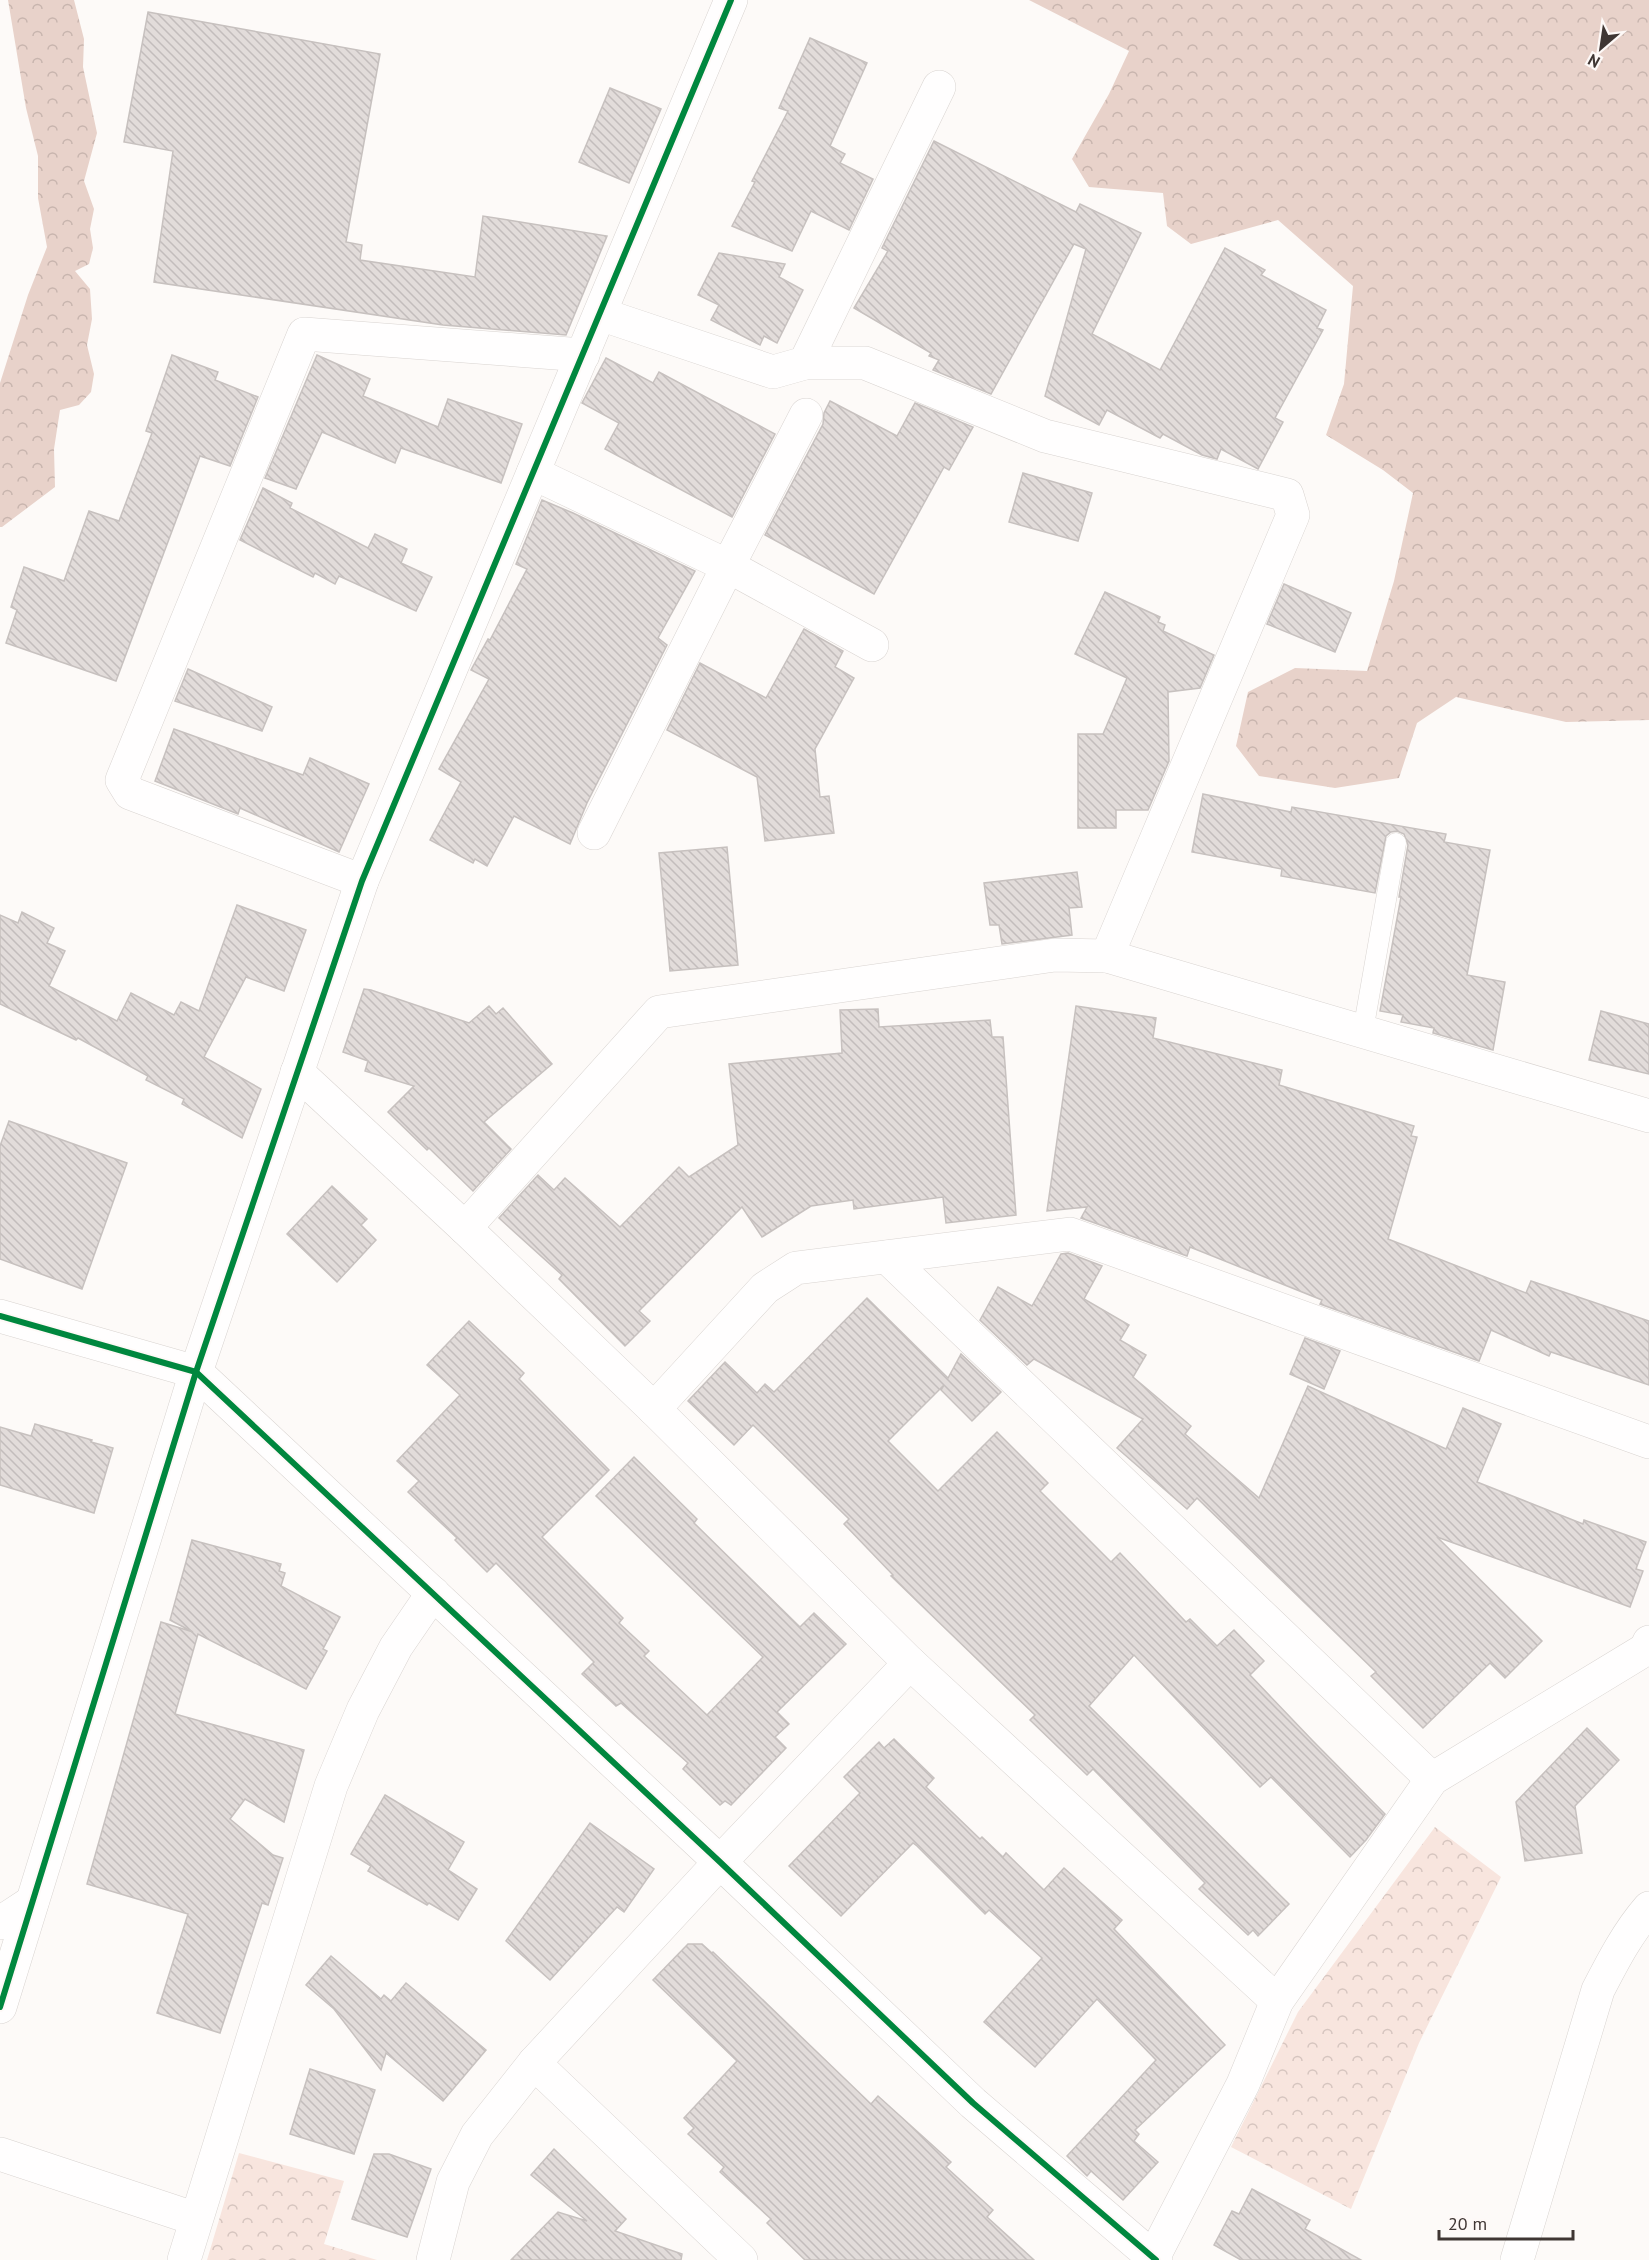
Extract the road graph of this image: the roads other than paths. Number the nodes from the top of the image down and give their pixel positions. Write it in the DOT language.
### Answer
graph roads {
  1 [pos="730,0"];
  2 [pos="939,87"];
  3 [pos="600,314"];
  4 [pos="583,355"];
  5 [pos="805,363"];
  6 [pos="806,415"];
  7 [pos="533,472"];
  8 [pos="728,566"];
  9 [pos="872,645"];
  10 [pos="594,833"];
  11 [pos="1396,843"];
  12 [pos="362,881"];
  13 [pos="1107,956"];
  14 [pos="1363,1031"];
  15 [pos="297,1072"];
  16 [pos="1649,1116"];
  17 [pos="465,1228"];
  18 [pos="887,1257"];
  19 [pos="0,1316"];
  20 [pos="196,1372"];
  21 [pos="654,1409"];
  22 [pos="1649,1442"];
  23 [pos="434,1593"];
  24 [pos="1649,1642"];
  25 [pos="910,1663"];
  26 [pos="1432,1779"];
  27 [pos="720,1862"];
  28 [pos="32,1902"];
  29 [pos="1649,1908"];
  30 [pos="0,1923"];
  31 [pos="1277,2001"];
  32 [pos="0,2007"];
  33 [pos="534,2063"];
  34 [pos="0,2154"];
  35 [pos="196,2219"];
  36 [pos="183,2260"];
  37 [pos="433,2260"];
  38 [pos="741,2260"];
  39 [pos="1154,2260"];
  40 [pos="1517,2260"];
  1 -- 3 [label="street"];
  2 -- 5 [label="street"];
  3 -- 4 [label="street"];
  3 -- 5 [label="street"];
  4 -- 7 [label="street"];
  4 -- 12 [label="street"];
  5 -- 13 [label="street"];
  6 -- 8 [label="street"];
  7 -- 8 [label="street"];
  7 -- 12 [label="street"];
  8 -- 9 [label="street"];
  8 -- 10 [label="street"];
  11 -- 14 [label="lane"];
  12 -- 15 [label="street"];
  13 -- 14 [label="street"];
  13 -- 17 [label="street"];
  14 -- 16 [label="street"];
  15 -- 17 [label="street"];
  15 -- 20 [label="street"];
  17 -- 21 [label="street"];
  18 -- 21 [label="street"];
  18 -- 22 [label="street"];
  18 -- 26 [label="street"];
  19 -- 20 [label="street"];
  20 -- 23 [label="street"];
  20 -- 28 [label="street"];
  21 -- 25 [label="street"];
  23 -- 27 [label="street"];
  23 -- 35 [label="street"];
  24 -- 26 [label="street"];
  25 -- 27 [label="street"];
  25 -- 31 [label="street"];
  26 -- 31 [label="street"];
  27 -- 33 [label="street"];
  27 -- 39 [label="street"];
  28 -- 30 [label="street"];
  28 -- 32 [label="street"];
  29 -- 40 [label="street"];
  31 -- 39 [label="street"];
  33 -- 37 [label="street"];
  33 -- 38 [label="street"];
  34 -- 35 [label="street"];
  35 -- 36 [label="street"];
}
